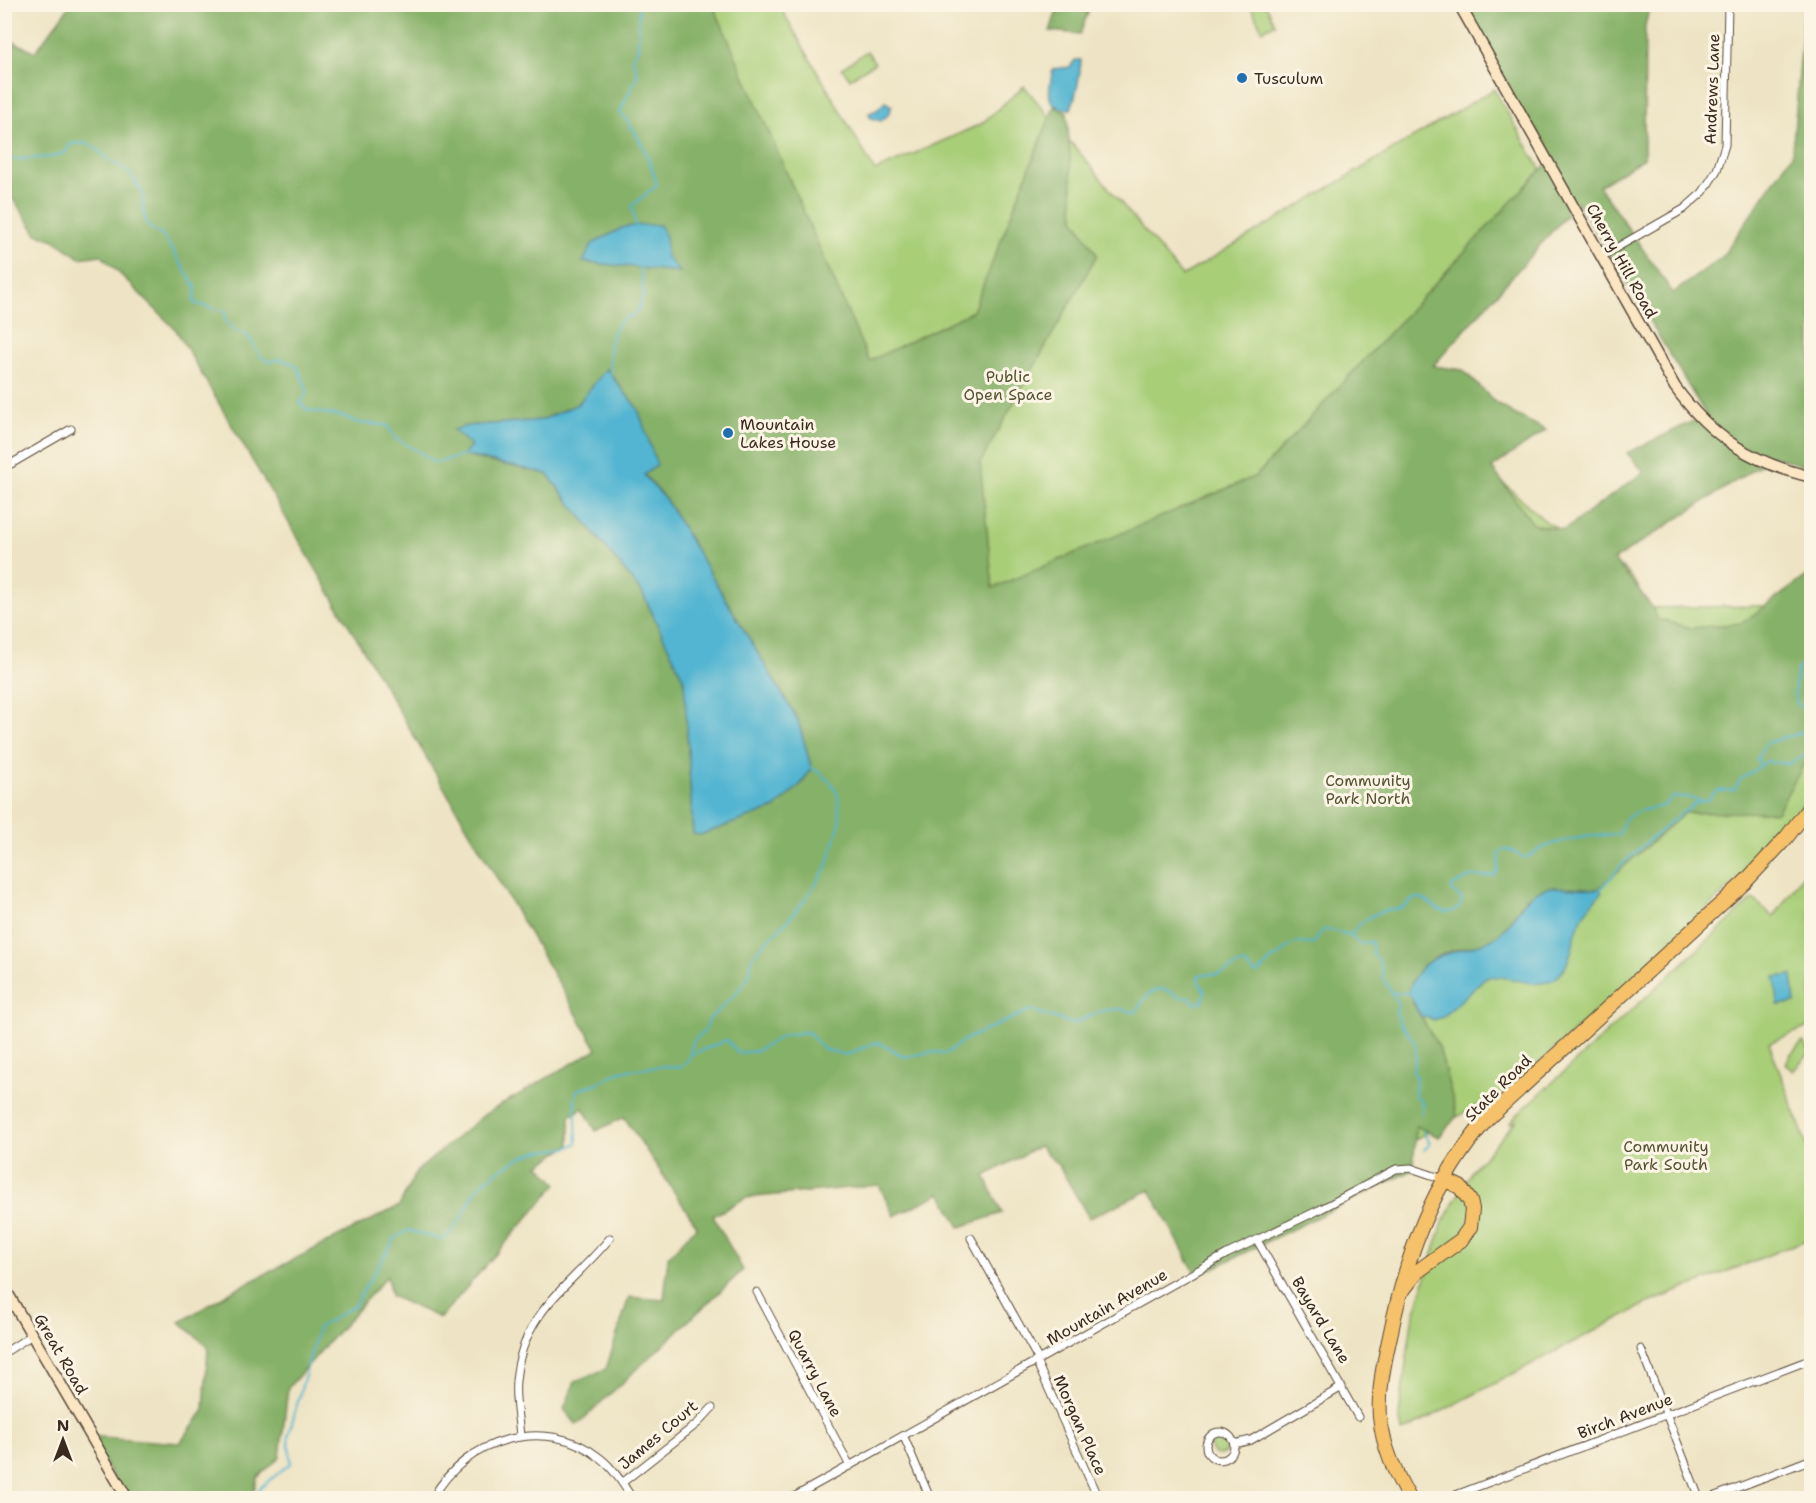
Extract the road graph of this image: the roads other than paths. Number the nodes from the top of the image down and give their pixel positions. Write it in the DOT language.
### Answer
graph roads {
  1 [pos="1459,4"];
  2 [pos="1728,4"];
  3 [pos="1602,256"];
  4 [pos="71,429"];
  5 [pos="4,468"];
  6 [pos="1812,477"];
  7 [pos="1812,804"];
  8 [pos="1443,1179"];
  9 [pos="610,1238"];
  10 [pos="971,1238"];
  11 [pos="1257,1240"];
  12 [pos="4,1287"];
  13 [pos="757,1292"];
  14 [pos="1396,1306"];
  15 [pos="32,1335"];
  16 [pos="1641,1349"];
  17 [pos="4,1353"];
  18 [pos="1812,1359"];
  19 [pos="1037,1362"];
  20 [pos="1342,1387"];
  21 [pos="711,1408"];
  22 [pos="1666,1414"];
  23 [pos="1359,1418"];
  24 [pos="520,1437"];
  25 [pos="904,1437"];
  26 [pos="1234,1444"];
  27 [pos="1812,1459"];
  28 [pos="850,1466"];
  29 [pos="622,1483"];
  30 [pos="127,1498"];
  31 [pos="433,1498"];
  32 [pos="632,1498"];
  33 [pos="792,1498"];
  34 [pos="930,1498"];
  35 [pos="1098,1498"];
  36 [pos="1409,1498"];
  37 [pos="1448,1498"];
  38 [pos="1699,1498"];
  39 [pos="1710,1498"];
  1 -- 3 [label="street, Cherry Hill Road"];
  2 -- 3 [label="street, Andrews Lane"];
  3 -- 6 [label="street, Cherry Hill Road"];
  4 -- 5 [label="street"];
  7 -- 8 [label="highway, State Road"];
  8 -- 11 [label="street, Mountain Avenue"];
  8 -- 14 [label="highway, State Road"];
  8 -- 14 [label="highway"];
  9 -- 24 [label="street"];
  10 -- 19 [label="street, Morgan Place"];
  11 -- 19 [label="street, Mountain Avenue"];
  11 -- 20 [label="street, Bayard Lane"];
  12 -- 15 [label="street, Great Road"];
  13 -- 28 [label="street, Quarry Lane"];
  14 -- 36 [label="highway, State Road"];
  15 -- 17 [label="street"];
  15 -- 30 [label="street, Great Road"];
  16 -- 22 [label="street"];
  18 -- 22 [label="street, Birch Avenue"];
  19 -- 25 [label="street, Mountain Avenue"];
  19 -- 35 [label="street, Morgan Place"];
  20 -- 23 [label="street, Bayard Lane"];
  20 -- 26 [label="street"];
  21 -- 29 [label="street, James Court"];
  22 -- 37 [label="street, Birch Avenue"];
  22 -- 38 [label="street"];
  24 -- 29 [label="street"];
  24 -- 31 [label="street"];
  25 -- 28 [label="street, Mountain Avenue"];
  25 -- 34 [label="street"];
  26 -- 26 [label="street"];
  27 -- 39 [label="street"];
  28 -- 33 [label="street, Mountain Avenue"];
  29 -- 32 [label="street"];
}
